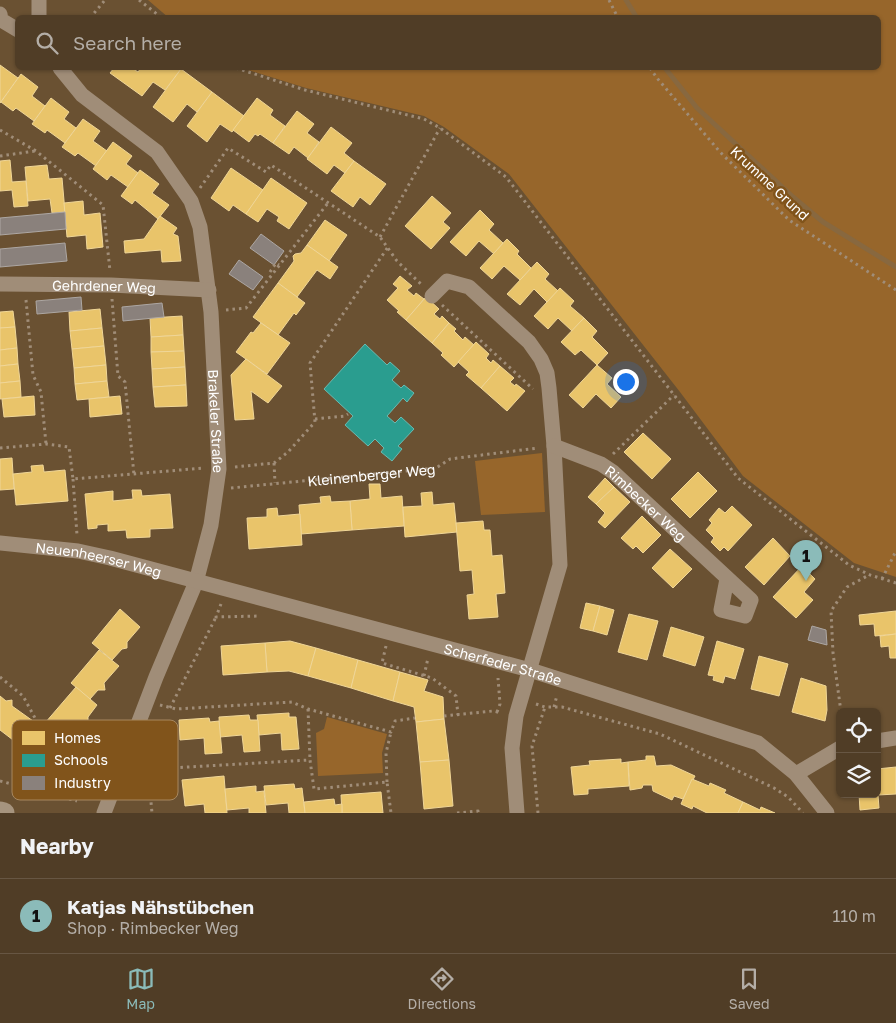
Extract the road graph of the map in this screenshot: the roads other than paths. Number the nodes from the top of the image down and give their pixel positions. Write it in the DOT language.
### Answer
graph roads {
  1 [pos="40,0"];
  2 [pos="0,14"];
  3 [pos="39,15"];
  4 [pos="15,28"];
  5 [pos="62,70"];
  6 [pos="0,284"];
  7 [pos="208,290"];
  8 [pos="432,296"];
  9 [pos="554,446"];
  10 [pos="0,543"];
  11 [pos="727,579"];
  12 [pos="196,582"];
  13 [pos="530,670"];
  14 [pos="140,720"];
  15 [pos="896,738"];
  16 [pos="881,740"];
  17 [pos="836,750"];
  18 [pos="796,774"];
  19 [pos="109,800"];
  20 [pos="0,812"];
  21 [pos="4,813"];
  22 [pos="104,813"];
  23 [pos="517,813"];
  24 [pos="827,813"];
  1 -- 3 [label="street"];
  2 -- 4 [label="street"];
  5 -- 7 [label="street, Brakeler Straße"];
  6 -- 7 [label="street, Gehrdener Weg"];
  7 -- 12 [label="street, Brakeler Straße"];
  8 -- 9 [label="street"];
  9 -- 11 [label="street, Rimbecker Weg"];
  9 -- 13 [label="street"];
  10 -- 12 [label="street, Neuenheerser Weg"];
  12 -- 13 [label="street, Scherfeder Straße"];
  12 -- 14 [label="street, Brakeler Straße"];
  13 -- 18 [label="street, Scherfeder Straße"];
  13 -- 23 [label="street"];
  15 -- 16 [label="street"];
  17 -- 18 [label="street"];
  18 -- 24 [label="street, Scherfeder Straße"];
  19 -- 22 [label="street, Brakeler Straße"];
  20 -- 21 [label="street"];
}
